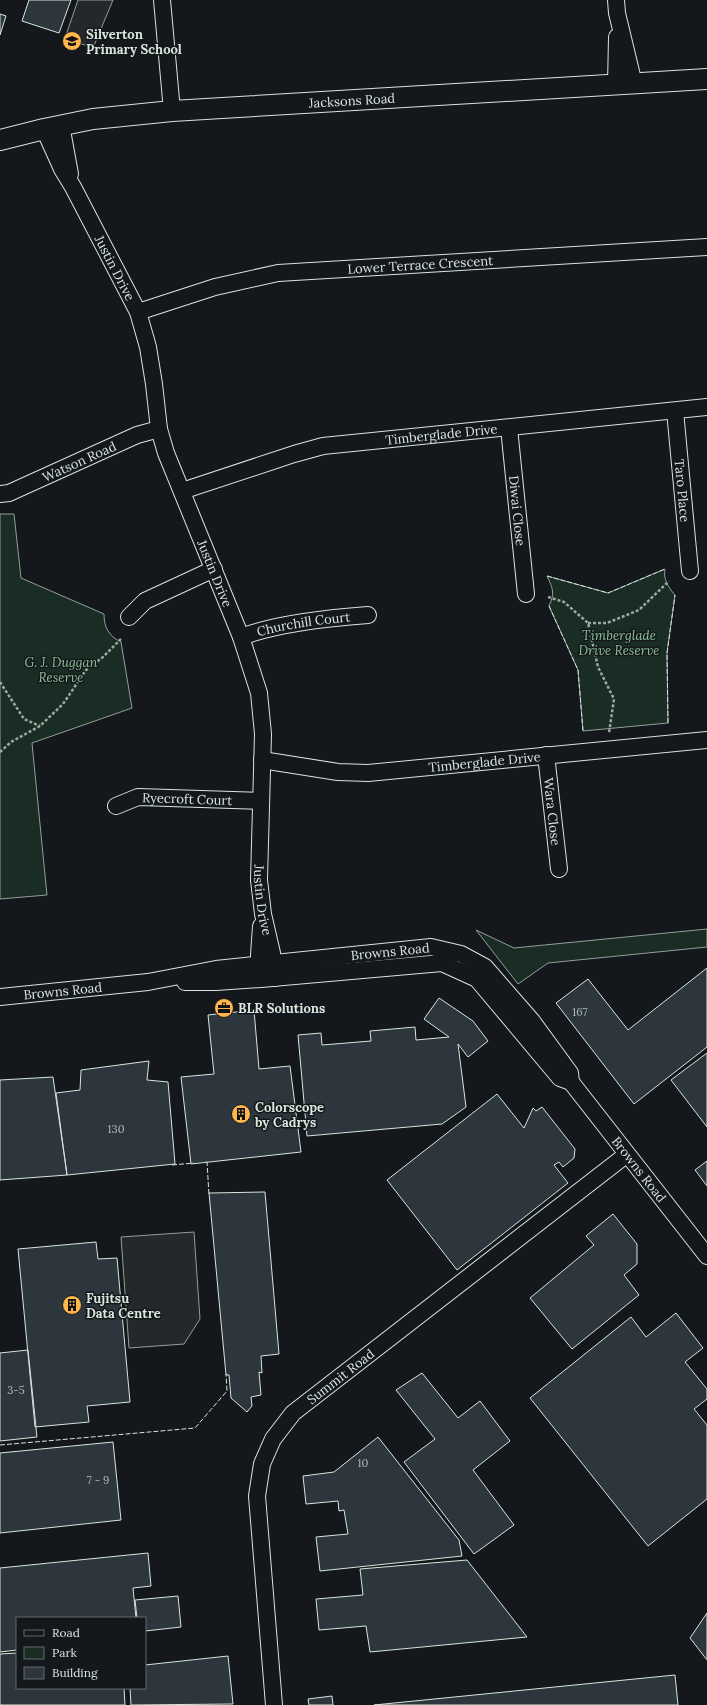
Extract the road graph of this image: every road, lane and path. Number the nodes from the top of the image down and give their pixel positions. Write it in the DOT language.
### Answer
graph roads {
  1 [pos="162,0"];
  2 [pos="616,7"];
  3 [pos="707,79"];
  4 [pos="625,84"];
  5 [pos="172,111"];
  6 [pos="52,127"];
  7 [pos="0,140"];
  8 [pos="707,247"];
  9 [pos="138,312"];
  10 [pos="707,407"];
  11 [pos="675,411"];
  12 [pos="509,428"];
  13 [pos="158,429"];
  14 [pos="182,491"];
  15 [pos="0,494"];
  16 [pos="214,569"];
  17 [pos="690,571"];
  18 [pos="669,580"];
  19 [pos="526,594"];
  20 [pos="548,597"];
  21 [pos="368,615"];
  22 [pos="129,617"];
  23 [pos="588,623"];
  24 [pos="241,637"];
  25 [pos="121,639"];
  26 [pos="0,682"];
  27 [pos="40,726"];
  28 [pos="610,733"];
  29 [pos="707,740"];
  30 [pos="0,752"];
  31 [pos="546,755"];
  32 [pos="262,760"];
  33 [pos="261,800"];
  34 [pos="116,806"];
  35 [pos="559,869"];
  36 [pos="267,971"];
  37 [pos="0,997"];
  38 [pos="626,1154"];
  39 [pos="707,1256"];
  40 [pos="274,1705"];
  1 -- 5 [label="street"];
  2 -- 4 [label="street"];
  3 -- 4 [label="main road, Jacksons Road"];
  4 -- 5 [label="main road, Jacksons Road"];
  5 -- 6 [label="main road, Jacksons Road"];
  6 -- 7 [label="main road, Jacksons Road"];
  6 -- 9 [label="street, Justin Drive"];
  8 -- 9 [label="street, Lower Terrace Crescent"];
  9 -- 13 [label="street, Justin Drive"];
  10 -- 11 [label="street, Timberglade Drive"];
  11 -- 12 [label="street, Timberglade Drive"];
  11 -- 17 [label="street, Taro Place"];
  12 -- 14 [label="street, Timberglade Drive"];
  12 -- 19 [label="street, Diwai Close"];
  13 -- 14 [label="street, Justin Drive"];
  13 -- 15 [label="street, Watson Road"];
  14 -- 16 [label="street, Justin Drive"];
  16 -- 22 [label="street"];
  16 -- 24 [label="street, Justin Drive"];
  18 -- 23 [label="path"];
  20 -- 23 [label="path"];
  21 -- 24 [label="street, Churchill Court"];
  23 -- 28 [label="path"];
  24 -- 32 [label="street, Justin Drive"];
  25 -- 27 [label="path"];
  26 -- 27 [label="path"];
  27 -- 30 [label="path"];
  29 -- 31 [label="street, Timberglade Drive"];
  31 -- 32 [label="street, Timberglade Drive"];
  31 -- 35 [label="street, Wara Close"];
  32 -- 33 [label="street, Justin Drive"];
  33 -- 34 [label="street, Ryecroft Court"];
  33 -- 36 [label="street, Justin Drive"];
  36 -- 37 [label="street, Browns Road"];
  36 -- 38 [label="street, Browns Road"];
  38 -- 39 [label="street, Browns Road"];
  38 -- 40 [label="street, Summit Road"];
}
